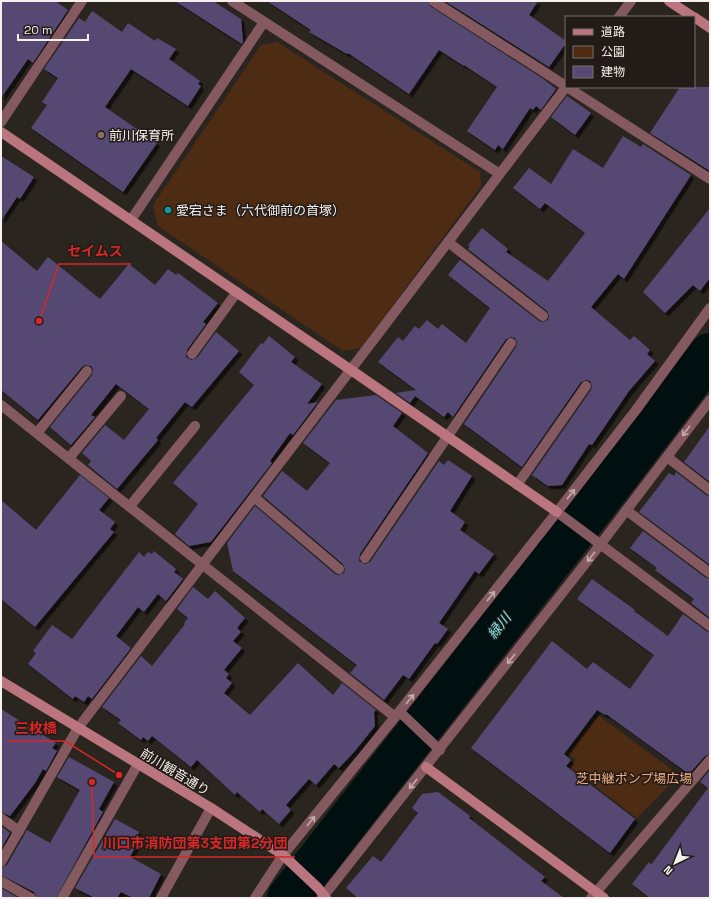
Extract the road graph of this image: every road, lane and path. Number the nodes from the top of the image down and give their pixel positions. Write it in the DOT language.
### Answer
graph roads {
  1 [pos="82,1"];
  2 [pos="232,1"];
  3 [pos="433,1"];
  4 [pos="631,1"];
  5 [pos="669,1"];
  6 [pos="620,16"];
  7 [pos="692,16"];
  8 [pos="695,18"];
  9 [pos="264,22"];
  10 [pos="710,28"];
  11 [pos="565,86"];
  12 [pos="565,88"];
  13 [pos="568,88"];
  14 [pos="1,122"];
  15 [pos="1,132"];
  16 [pos="500,174"];
  17 [pos="710,179"];
  18 [pos="131,220"];
  19 [pos="448,242"];
  20 [pos="237,292"];
  21 [pos="710,308"];
  22 [pos="543,316"];
  23 [pos="511,343"];
  24 [pos="192,354"];
  25 [pos="351,370"];
  26 [pos="87,371"];
  27 [pos="586,386"];
  28 [pos="121,396"];
  29 [pos="710,400"];
  30 [pos="1,405"];
  31 [pos="195,426"];
  32 [pos="37,434"];
  33 [pos="447,437"];
  34 [pos="667,457"];
  35 [pos="69,458"];
  36 [pos="517,485"];
  37 [pos="710,490"];
  38 [pos="254,497"];
  39 [pos="130,506"];
  40 [pos="626,510"];
  41 [pos="557,513"];
  42 [pos="599,544"];
  43 [pos="365,558"];
  44 [pos="203,564"];
  45 [pos="339,569"];
  46 [pos="710,573"];
  47 [pos="710,626"];
  48 [pos="1,682"];
  49 [pos="398,715"];
  50 [pos="78,728"];
  51 [pos="440,750"];
  52 [pos="710,760"];
  53 [pos="138,764"];
  54 [pos="426,767"];
  55 [pos="211,808"];
  56 [pos="1,818"];
  57 [pos="19,831"];
  58 [pos="283,855"];
  59 [pos="1,862"];
  60 [pos="1,881"];
  61 [pos="323,895"];
  62 [pos="597,896"];
  63 [pos="31,898"];
  64 [pos="62,898"];
  65 [pos="161,898"];
  66 [pos="255,898"];
  1 -- 14 [label="street"];
  2 -- 9 [label="street"];
  3 -- 11 [label="street"];
  4 -- 6 [label="street"];
  5 -- 7 [label="street"];
  8 -- 10 [label="street"];
  9 -- 16 [label="street"];
  9 -- 18 [label="street"];
  12 -- 16 [label="street"];
  13 -- 17 [label="street"];
  15 -- 18 [label="street"];
  16 -- 19 [label="street"];
  18 -- 20 [label="street"];
  19 -- 22 [label="street"];
  19 -- 25 [label="street"];
  20 -- 24 [label="street"];
  20 -- 25 [label="street"];
  41 -- 21 [label="street, one-way"];
  23 -- 33 [label="street"];
  25 -- 33 [label="street"];
  25 -- 38 [label="street"];
  26 -- 32 [label="street"];
  27 -- 36 [label="street"];
  28 -- 35 [label="street"];
  29 -- 34 [label="street, one-way"];
  30 -- 32 [label="street"];
  31 -- 39 [label="street"];
  32 -- 35 [label="street"];
  33 -- 36 [label="street"];
  33 -- 43 [label="street"];
  34 -- 37 [label="street"];
  34 -- 40 [label="street"];
  35 -- 39 [label="street"];
  36 -- 41 [label="street"];
  38 -- 44 [label="street"];
  38 -- 45 [label="street"];
  39 -- 44 [label="street"];
  40 -- 42 [label="street"];
  40 -- 46 [label="street"];
  41 -- 42 [label="street"];
  49 -- 41 [label="street, one-way"];
  42 -- 47 [label="street"];
  42 -- 51 [label="street, one-way"];
  44 -- 49 [label="street"];
  44 -- 50 [label="street"];
  48 -- 50 [label="street, 前川観音通り"];
  49 -- 51 [label="street"];
  58 -- 49 [label="street, one-way"];
  50 -- 53 [label="street, 前川観音通り"];
  50 -- 57 [label="street"];
  51 -- 54 [label="street"];
  52 -- 62 [label="street"];
  53 -- 55 [label="street, 前川観音通り"];
  53 -- 64 [label="street"];
  54 -- 61 [label="street, one-way"];
  54 -- 62 [label="street"];
  55 -- 58 [label="street, 前川観音通り"];
  55 -- 65 [label="street"];
  56 -- 57 [label="street"];
  57 -- 59 [label="street"];
  58 -- 61 [label="street, 前川観音通り"];
  58 -- 66 [label="street"];
  60 -- 63 [label="street"];
}
